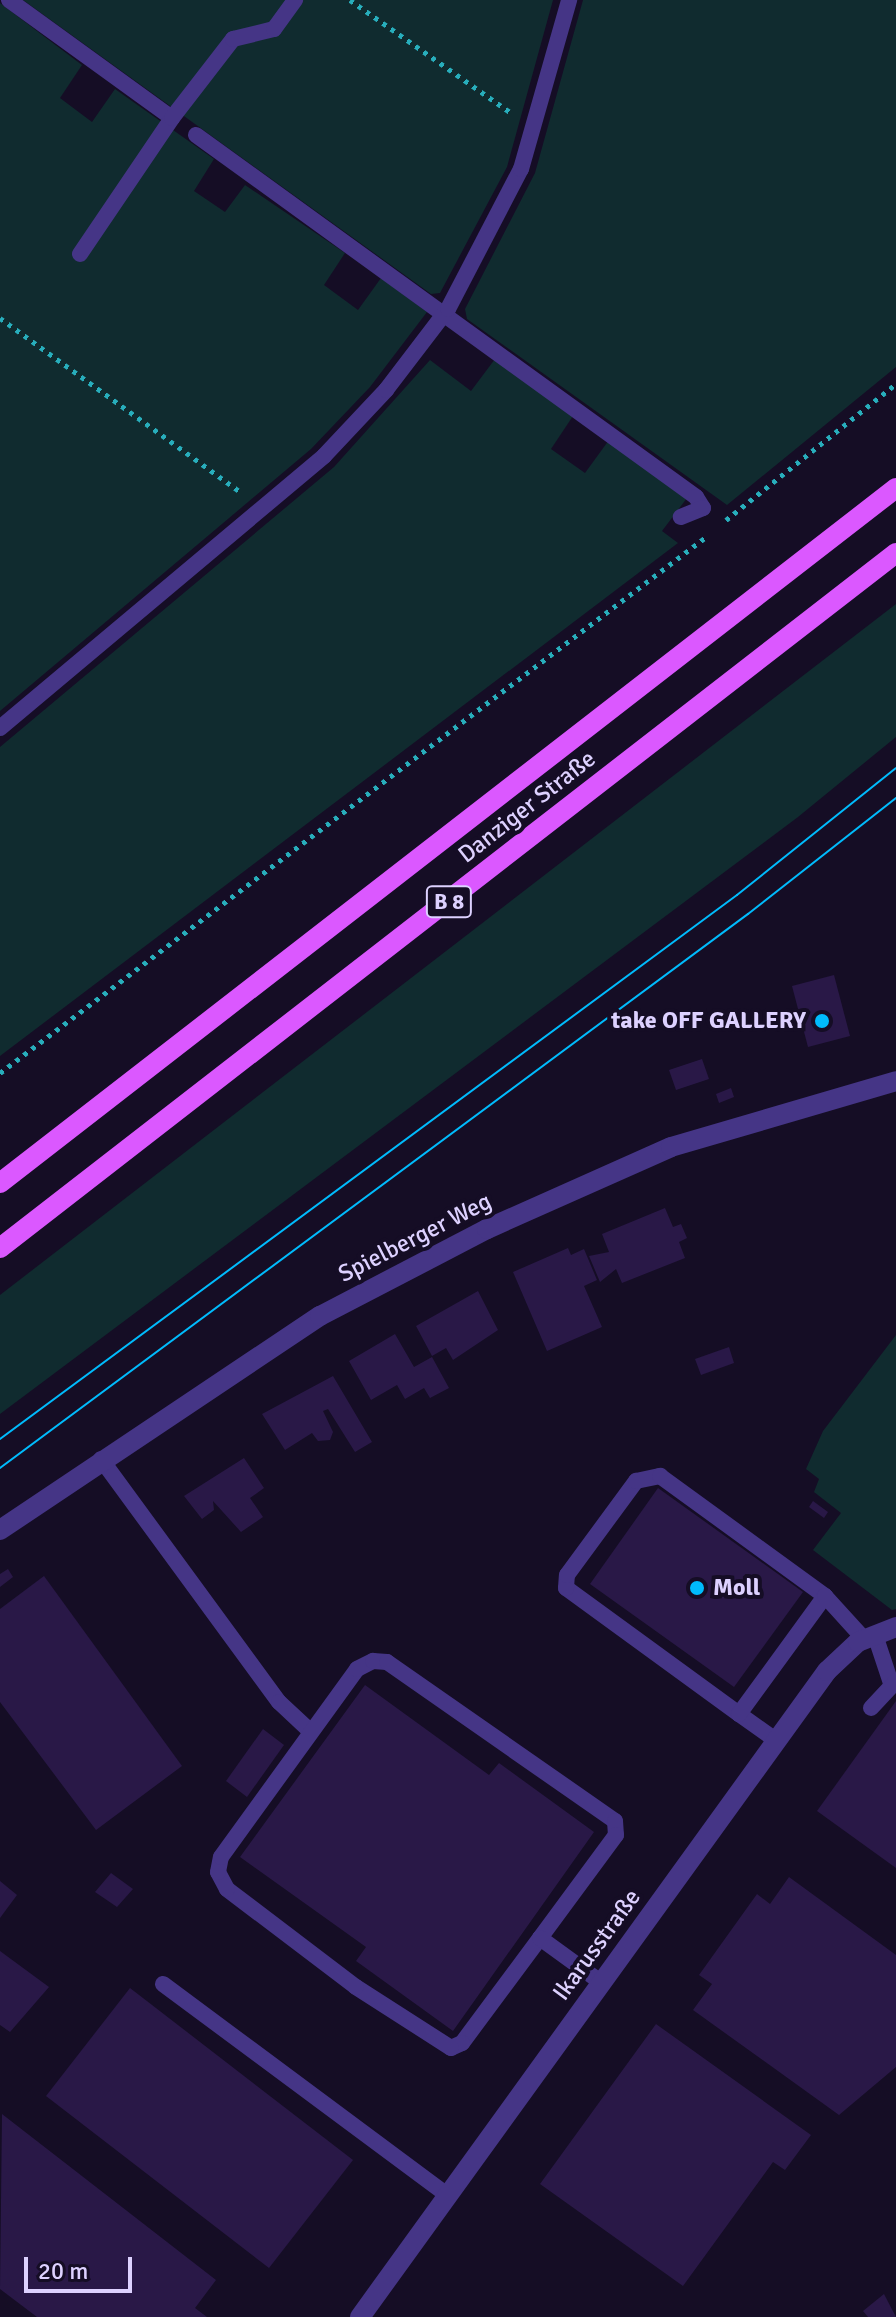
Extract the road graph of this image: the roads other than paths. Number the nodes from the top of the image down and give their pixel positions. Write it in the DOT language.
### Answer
graph roads {
  1 [pos="9,0"];
  2 [pos="295,0"];
  3 [pos="569,0"];
  4 [pos="172,118"];
  5 [pos="196,135"];
  6 [pos="80,254"];
  7 [pos="444,315"];
  8 [pos="896,488"];
  9 [pos="681,517"];
  10 [pos="896,553"];
  11 [pos="0,728"];
  12 [pos="896,1081"];
  13 [pos="0,1183"];
  14 [pos="0,1248"];
  15 [pos="101,1459"];
  16 [pos="0,1530"];
  17 [pos="825,1596"];
  18 [pos="896,1627"];
  19 [pos="870,1637"];
  20 [pos="893,1682"];
  21 [pos="871,1708"];
  22 [pos="739,1714"];
  23 [pos="310,1731"];
  24 [pos="777,1741"];
  25 [pos="540,1938"];
  26 [pos="602,1983"];
  27 [pos="163,1984"];
  28 [pos="448,2196"];
  29 [pos="360,2317"];
  1 -- 4 [label="lane"];
  2 -- 4 [label="lane"];
  3 -- 7 [label="lane"];
  4 -- 6 [label="lane"];
  5 -- 7 [label="lane"];
  7 -- 9 [label="lane"];
  7 -- 11 [label="lane"];
  8 -- 13 [label="main road, Danziger Straße / B 8"];
  10 -- 14 [label="main road, Danziger Straße / B 8"];
  12 -- 15 [label="street, Spielberger Weg"];
  15 -- 16 [label="street, Spielberger Weg"];
  15 -- 23 [label="lane"];
  17 -- 19 [label="lane"];
  17 -- 22 [label="lane"];
  17 -- 22 [label="lane"];
  18 -- 19 [label="street, Ikarusstraße"];
  19 -- 20 [label="lane"];
  19 -- 24 [label="street, Ikarusstraße"];
  20 -- 21 [label="lane"];
  22 -- 24 [label="lane"];
  23 -- 25 [label="lane"];
  23 -- 25 [label="lane"];
  24 -- 26 [label="street, Ikarusstraße"];
  25 -- 26 [label="lane"];
  26 -- 28 [label="street, Ikarusstraße"];
  27 -- 28 [label="lane"];
  28 -- 29 [label="street, Ikarusstraße"];
}
